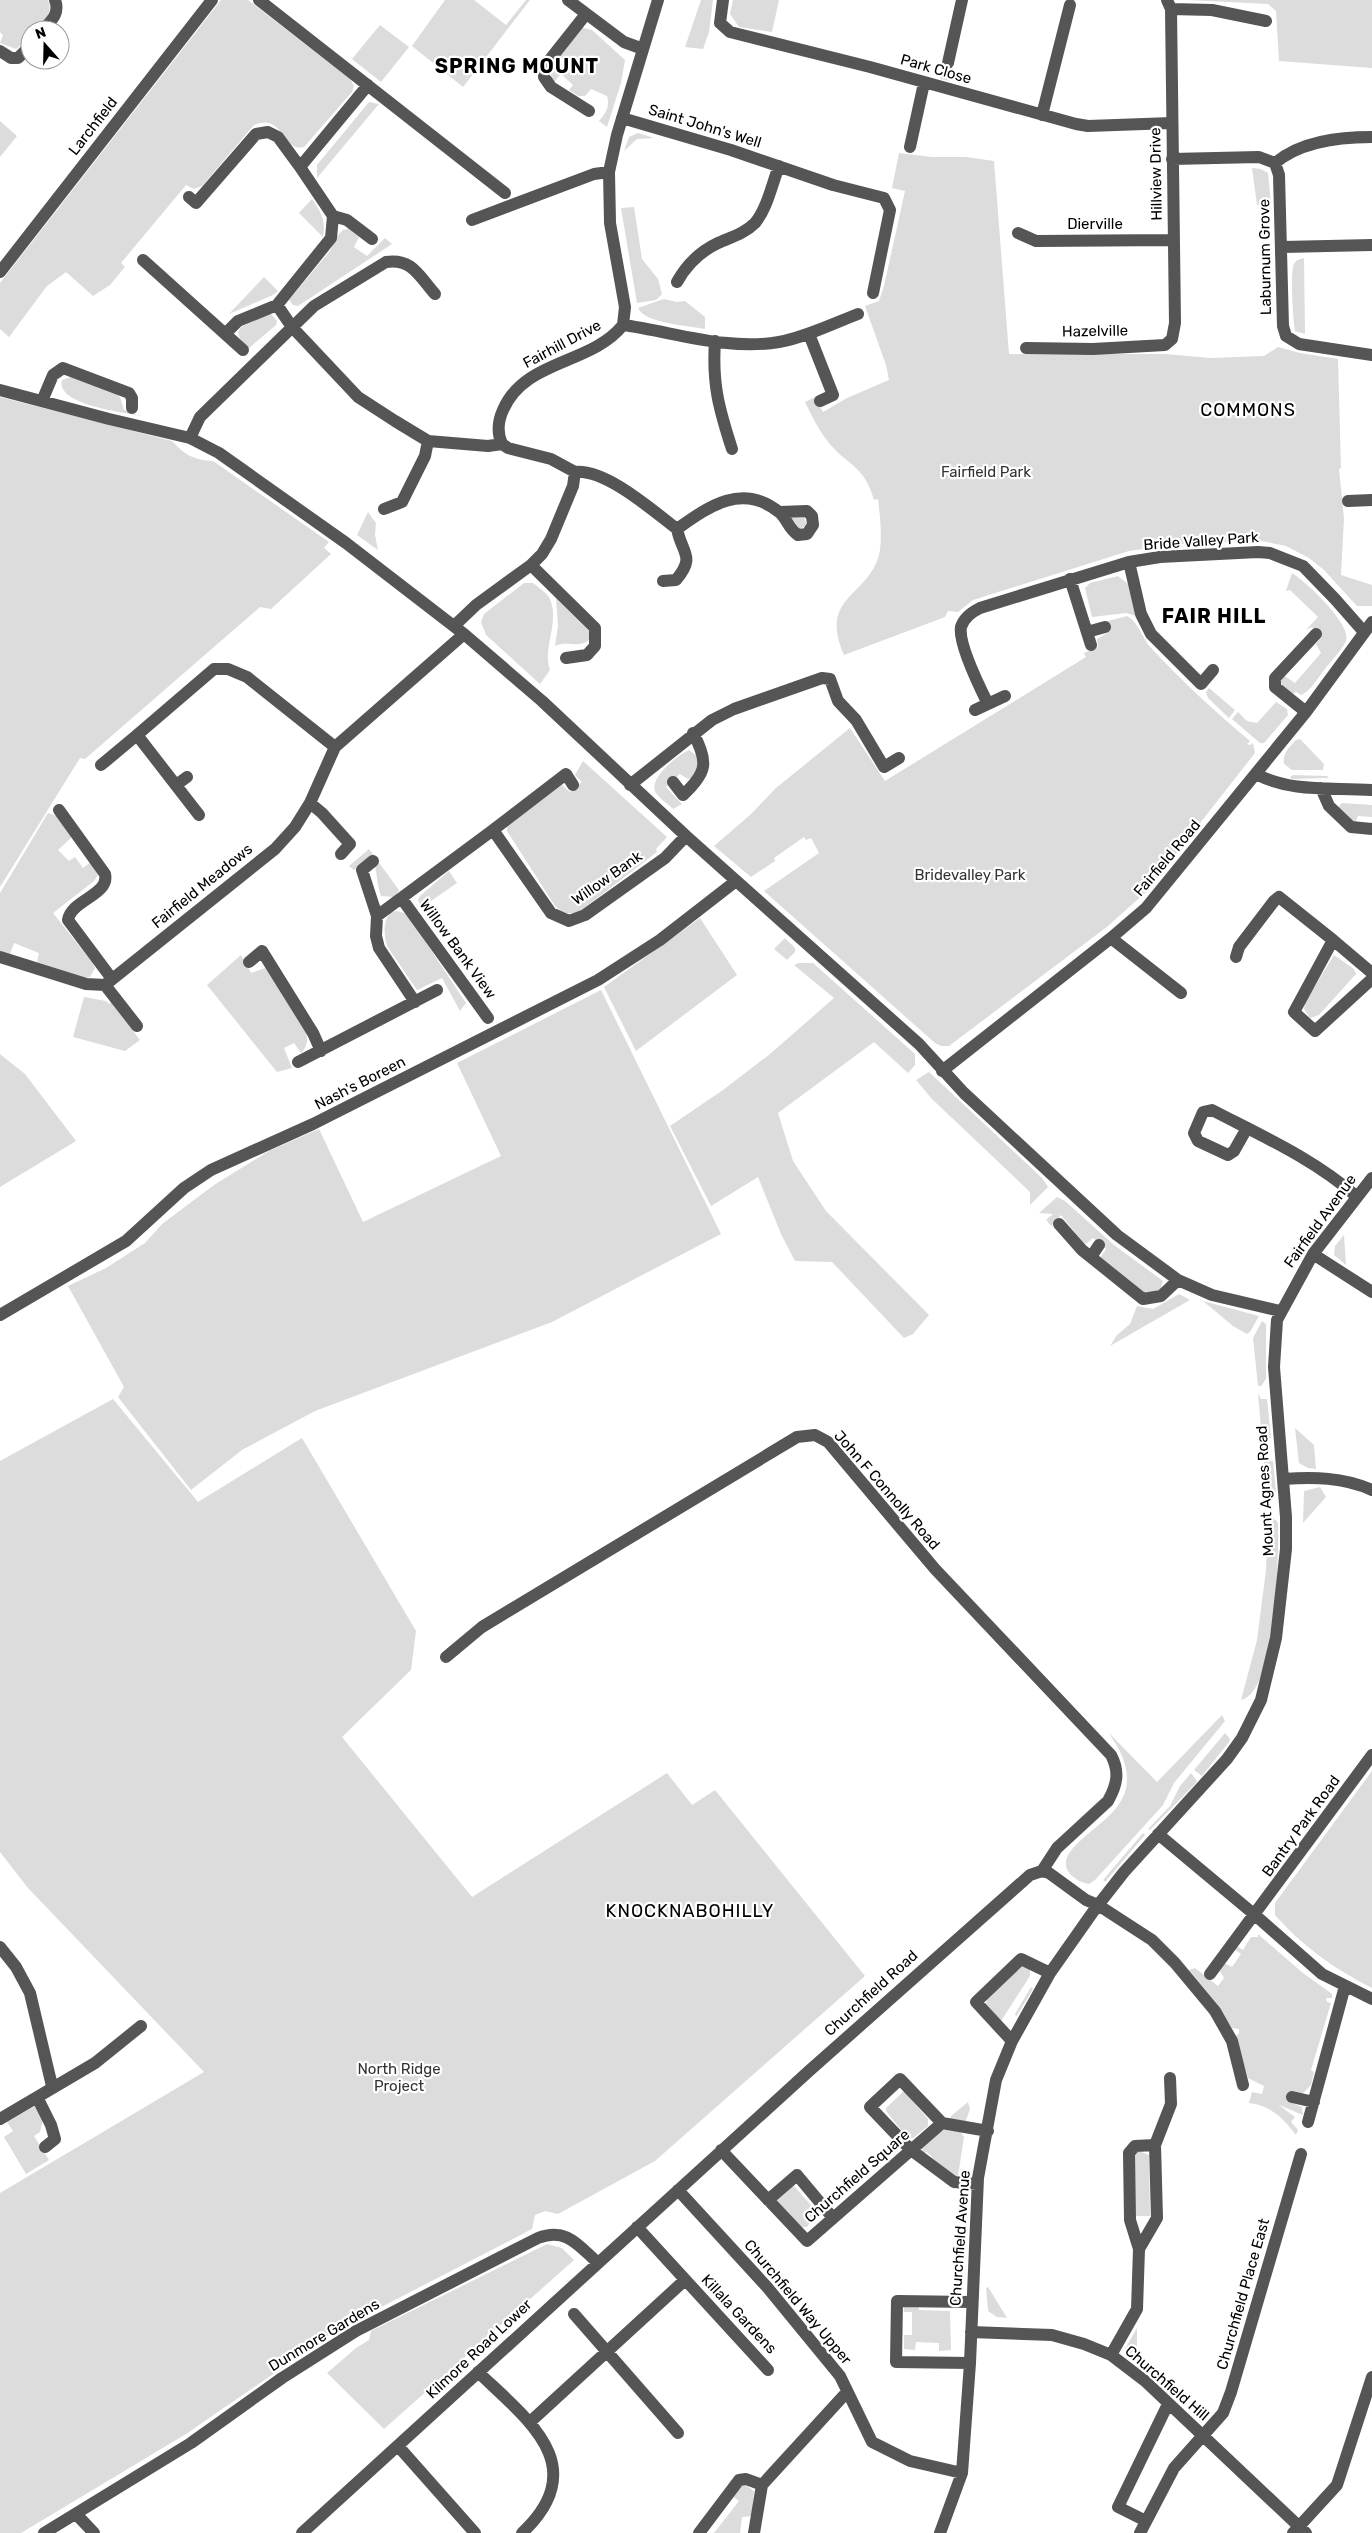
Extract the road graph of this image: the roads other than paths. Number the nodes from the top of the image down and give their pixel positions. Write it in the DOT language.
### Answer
graph roads {
  1 [pos="55,0"];
  2 [pos="212,0"];
  3 [pos="259,0"];
  4 [pos="568,0"];
  5 [pos="658,0"];
  6 [pos="723,0"];
  7 [pos="962,0"];
  8 [pos="1070,5"];
  9 [pos="1169,5"];
  10 [pos="586,14"];
  11 [pos="51,20"];
  12 [pos="1266,22"];
  13 [pos="643,49"];
  14 [pos="0,51"];
  15 [pos="20,56"];
  16 [pos="948,63"];
  17 [pos="924,83"];
  18 [pos="368,85"];
  19 [pos="589,111"];
  20 [pos="1042,115"];
  21 [pos="622,118"];
  22 [pos="1172,123"];
  23 [pos="1372,137"];
  24 [pos="910,147"];
  25 [pos="1172,159"];
  26 [pos="1275,162"];
  27 [pos="779,166"];
  28 [pos="300,167"];
  29 [pos="610,172"];
  30 [pos="505,192"];
  31 [pos="189,198"];
  32 [pos="333,216"];
  33 [pos="472,220"];
  34 [pos="1018,233"];
  35 [pos="372,239"];
  36 [pos="1173,240"];
  37 [pos="1372,245"];
  38 [pos="1283,247"];
  39 [pos="143,260"];
  40 [pos="0,272"];
  41 [pos="677,282"];
  42 [pos="873,293"];
  43 [pos="435,294"];
  44 [pos="277,305"];
  45 [pos="858,314"];
  46 [pos="623,325"];
  47 [pos="292,327"];
  48 [pos="226,333"];
  49 [pos="809,334"];
  50 [pos="715,341"];
  51 [pos="1165,345"];
  52 [pos="1026,348"];
  53 [pos="243,350"];
  54 [pos="1372,355"];
  55 [pos="0,390"];
  56 [pos="42,401"];
  57 [pos="820,401"];
  58 [pos="132,408"];
  59 [pos="190,438"];
  60 [pos="428,441"];
  61 [pos="502,444"];
  62 [pos="732,449"];
  63 [pos="574,472"];
  64 [pos="1372,500"];
  65 [pos="1348,501"];
  66 [pos="384,509"];
  67 [pos="780,512"];
  68 [pos="677,529"];
  69 [pos="1130,562"];
  70 [pos="531,566"];
  71 [pos="1070,579"];
  72 [pos="663,581"];
  73 [pos="454,626"];
  74 [pos="1105,627"];
  75 [pos="1368,627"];
  76 [pos="1087,632"];
  77 [pos="464,634"];
  78 [pos="1316,634"];
  79 [pos="1091,645"];
  80 [pos="566,658"];
  81 [pos="1213,670"];
  82 [pos="1005,696"];
  83 [pos="988,704"];
  84 [pos="975,710"];
  85 [pos="1306,712"];
  86 [pos="693,733"];
  87 [pos="137,735"];
  88 [pos="335,747"];
  89 [pos="899,758"];
  90 [pos="101,765"];
  91 [pos="1256,774"];
  92 [pos="187,777"];
  93 [pos="673,782"];
  94 [pos="574,784"];
  95 [pos="176,785"];
  96 [pos="630,785"];
  97 [pos="1322,788"];
  98 [pos="1372,790"];
  99 [pos="310,803"];
  100 [pos="59,810"];
  101 [pos="199,815"];
  102 [pos="1372,829"];
  103 [pos="493,830"];
  104 [pos="686,836"];
  105 [pos="341,854"];
  106 [pos="373,861"];
  107 [pos="736,881"];
  108 [pos="402,899"];
  109 [pos="377,916"];
  110 [pos="1111,938"];
  111 [pos="1332,940"];
  112 [pos="0,957"];
  113 [pos="1236,957"];
  114 [pos="248,962"];
  115 [pos="1372,972"];
  116 [pos="1372,979"];
  117 [pos="109,982"];
  118 [pos="438,990"];
  119 [pos="1181,993"];
  120 [pos="415,1002"];
  121 [pos="488,1018"];
  122 [pos="137,1026"];
  123 [pos="321,1051"];
  124 [pos="298,1062"];
  125 [pos="942,1071"];
  126 [pos="1247,1128"];
  127 [pos="1372,1178"];
  128 [pos="1356,1196"];
  129 [pos="1059,1224"];
  130 [pos="1099,1246"];
  131 [pos="1313,1254"];
  132 [pos="1091,1257"];
  133 [pos="1178,1280"];
  134 [pos="1372,1292"];
  135 [pos="1280,1311"];
  136 [pos="0,1315"];
  137 [pos="1283,1479"];
  138 [pos="1372,1490"];
  139 [pos="446,1657"];
  140 [pos="1372,1756"];
  141 [pos="1158,1834"];
  142 [pos="1042,1871"];
  143 [pos="1096,1907"];
  144 [pos="1255,1915"];
  145 [pos="0,1947"];
  146 [pos="1050,1973"];
  147 [pos="1210,1974"];
  148 [pos="1345,1986"];
  149 [pos="1372,1999"];
  150 [pos="141,2026"];
  151 [pos="1012,2041"];
  152 [pos="1170,2078"];
  153 [pos="1243,2085"];
  154 [pos="52,2086"];
  155 [pos="37,2097"];
  156 [pos="1292,2097"];
  157 [pos="1314,2102"];
  158 [pos="0,2119"];
  159 [pos="1308,2122"];
  160 [pos="942,2123"];
  161 [pos="988,2131"];
  162 [pos="1155,2145"];
  163 [pos="45,2147"];
  164 [pos="721,2150"];
  165 [pos="911,2150"];
  166 [pos="1301,2154"];
  167 [pos="977,2184"];
  168 [pos="678,2190"];
  169 [pos="768,2200"];
  170 [pos="834,2218"];
  171 [pos="637,2227"];
  172 [pos="1139,2249"];
  173 [pos="597,2262"];
  174 [pos="685,2280"];
  175 [pos="971,2302"];
  176 [pos="574,2314"];
  177 [pos="971,2332"];
  178 [pos="606,2353"];
  179 [pos="1111,2355"];
  180 [pos="970,2363"];
  181 [pos="768,2370"];
  182 [pos="478,2372"];
  183 [pos="1372,2377"];
  184 [pos="847,2392"];
  185 [pos="1168,2404"];
  186 [pos="530,2422"];
  187 [pos="678,2433"];
  188 [pos="1202,2436"];
  189 [pos="398,2446"];
  190 [pos="962,2473"];
  191 [pos="762,2485"];
  192 [pos="76,2514"];
  193 [pos="1146,2521"];
  194 [pos="1299,2531"];
  195 [pos="44,2533"];
  196 [pos="94,2533"];
  197 [pos="302,2533"];
  198 [pos="475,2533"];
  199 [pos="522,2533"];
  200 [pos="698,2533"];
  201 [pos="754,2533"];
  202 [pos="940,2533"];
  203 [pos="1140,2533"];
  1 -- 11 [label="street"];
  2 -- 40 [label="street, Larchfield"];
  3 -- 18 [label="street"];
  4 -- 10 [label="street"];
  5 -- 13 [label="street, Fairhill Drive"];
  6 -- 17 [label="street, Park Close"];
  7 -- 16 [label="street"];
  8 -- 20 [label="street"];
  9 -- 12 [label="street"];
  9 -- 22 [label="street, Hillview Drive"];
  10 -- 13 [label="street"];
  10 -- 19 [label="street"];
  13 -- 21 [label="street, Fairhill Drive"];
  14 -- 15 [label="street"];
  17 -- 20 [label="street, Park Close"];
  17 -- 24 [label="street"];
  18 -- 28 [label="street"];
  18 -- 30 [label="street"];
  20 -- 22 [label="street, Park Close"];
  21 -- 27 [label="street, Saint John's Well"];
  21 -- 29 [label="street, Fairhill Drive"];
  22 -- 25 [label="street, Hillview Drive"];
  23 -- 26 [label="street"];
  25 -- 26 [label="street"];
  25 -- 36 [label="street, Hillview Drive"];
  26 -- 38 [label="street, Laburnum Grove"];
  27 -- 41 [label="street"];
  27 -- 42 [label="street, Saint John's Well"];
  28 -- 31 [label="street"];
  28 -- 32 [label="street"];
  29 -- 33 [label="street"];
  29 -- 46 [label="street, Fairhill Drive"];
  32 -- 35 [label="street"];
  32 -- 44 [label="street"];
  34 -- 36 [label="street, Dierville"];
  36 -- 51 [label="street, Hillview Drive"];
  37 -- 38 [label="street"];
  38 -- 54 [label="street, Laburnum Grove"];
  39 -- 48 [label="street"];
  43 -- 47 [label="street"];
  44 -- 47 [label="street"];
  44 -- 48 [label="street"];
  45 -- 49 [label="street"];
  46 -- 50 [label="street"];
  46 -- 61 [label="street, Fairhill Drive"];
  47 -- 59 [label="street"];
  47 -- 60 [label="street"];
  48 -- 53 [label="street"];
  49 -- 50 [label="street"];
  49 -- 57 [label="street"];
  50 -- 62 [label="street"];
  51 -- 52 [label="street, Hazelville"];
  55 -- 56 [label="street"];
  56 -- 58 [label="street"];
  56 -- 59 [label="street"];
  59 -- 73 [label="street"];
  60 -- 61 [label="street"];
  60 -- 66 [label="street"];
  61 -- 63 [label="street"];
  63 -- 68 [label="street"];
  63 -- 70 [label="street"];
  64 -- 65 [label="street"];
  67 -- 68 [label="street"];
  68 -- 72 [label="street"];
  69 -- 71 [label="street, Bride Valley Park"];
  69 -- 75 [label="street, Bride Valley Park"];
  69 -- 81 [label="street, Bride Valley Park"];
  70 -- 73 [label="street"];
  70 -- 80 [label="street"];
  71 -- 76 [label="street"];
  71 -- 83 [label="street, Bride Valley Park"];
  73 -- 77 [label="street"];
  74 -- 76 [label="street"];
  75 -- 85 [label="street, Fairfield Road"];
  76 -- 79 [label="street"];
  77 -- 88 [label="street, Fairfield Meadows"];
  77 -- 96 [label="street"];
  78 -- 85 [label="street"];
  82 -- 83 [label="street"];
  83 -- 84 [label="street"];
  85 -- 91 [label="street, Fairfield Road"];
  86 -- 89 [label="street"];
  86 -- 93 [label="street"];
  86 -- 96 [label="street"];
  87 -- 88 [label="street"];
  87 -- 90 [label="street"];
  87 -- 95 [label="street"];
  88 -- 99 [label="street, Fairfield Meadows"];
  91 -- 97 [label="street"];
  91 -- 110 [label="street, Fairfield Road"];
  92 -- 95 [label="street"];
  94 -- 103 [label="street"];
  95 -- 101 [label="street"];
  96 -- 104 [label="street"];
  97 -- 98 [label="street"];
  97 -- 102 [label="street"];
  99 -- 105 [label="street"];
  99 -- 117 [label="street, Fairfield Meadows"];
  100 -- 117 [label="street"];
  103 -- 104 [label="street, Willow Bank"];
  103 -- 108 [label="street"];
  104 -- 107 [label="street"];
  106 -- 109 [label="street"];
  107 -- 125 [label="street"];
  107 -- 136 [label="street, Nash's Boreen"];
  108 -- 109 [label="street, Willow Bank View"];
  108 -- 121 [label="street, Willow Bank View"];
  109 -- 120 [label="street"];
  110 -- 119 [label="street"];
  110 -- 125 [label="street, Fairfield Road"];
  111 -- 113 [label="street"];
  111 -- 115 [label="street"];
  111 -- 116 [label="street"];
  112 -- 117 [label="street"];
  114 -- 123 [label="street"];
  117 -- 122 [label="street"];
  118 -- 120 [label="street"];
  120 -- 123 [label="street"];
  123 -- 124 [label="street"];
  125 -- 133 [label="street"];
  126 -- 128 [label="street"];
  127 -- 128 [label="street, Fairfield Avenue"];
  128 -- 131 [label="street, Fairfield Avenue"];
  129 -- 132 [label="street"];
  130 -- 132 [label="street"];
  131 -- 134 [label="street"];
  131 -- 135 [label="street, Fairfield Avenue"];
  132 -- 133 [label="street"];
  133 -- 135 [label="street"];
  135 -- 137 [label="street, Mount Agnes Road"];
  137 -- 138 [label="street"];
  137 -- 141 [label="street, Mount Agnes Road"];
  139 -- 142 [label="street, John F Connolly Road"];
  140 -- 144 [label="street, Bantry Park Road"];
  141 -- 143 [label="street, Mount Agnes Road"];
  141 -- 144 [label="street"];
  142 -- 143 [label="street"];
  142 -- 164 [label="street, Churchfield Road"];
  143 -- 146 [label="street, Churchfield Avenue"];
  143 -- 153 [label="street"];
  144 -- 147 [label="street, Bantry Park Road"];
  144 -- 148 [label="street"];
  145 -- 154 [label="street"];
  146 -- 151 [label="street, Churchfield Avenue"];
  146 -- 151 [label="street"];
  148 -- 149 [label="street"];
  148 -- 157 [label="street"];
  150 -- 154 [label="street"];
  151 -- 161 [label="street, Churchfield Avenue"];
  152 -- 162 [label="street"];
  154 -- 155 [label="street"];
  155 -- 158 [label="street"];
  155 -- 163 [label="street"];
  156 -- 157 [label="street"];
  157 -- 159 [label="street"];
  160 -- 161 [label="street"];
  160 -- 165 [label="street, Churchfield Square"];
  160 -- 165 [label="street"];
  161 -- 167 [label="street, Churchfield Avenue"];
  162 -- 172 [label="street"];
  162 -- 172 [label="street"];
  164 -- 168 [label="street, Churchfield Road"];
  164 -- 169 [label="street, Churchfield Square"];
  165 -- 167 [label="street"];
  165 -- 170 [label="street, Churchfield Square"];
  166 -- 188 [label="street, Churchfield Place East"];
  167 -- 175 [label="street, Churchfield Avenue"];
  168 -- 171 [label="street, Kilmore Road Lower"];
  168 -- 184 [label="street, Churchfield Way Upper"];
  169 -- 170 [label="street, Churchfield Square"];
  169 -- 170 [label="street"];
  171 -- 173 [label="street, Kilmore Road Lower"];
  171 -- 174 [label="street, Killala Gardens"];
  172 -- 179 [label="street"];
  173 -- 182 [label="street, Kilmore Road Lower"];
  173 -- 192 [label="street, Dunmore Gardens"];
  174 -- 178 [label="street, Killala Gardens"];
  174 -- 181 [label="street, Killala Gardens"];
  175 -- 177 [label="street, Churchfield Avenue"];
  175 -- 180 [label="street"];
  176 -- 178 [label="street"];
  177 -- 179 [label="street, Churchfield Hill"];
  177 -- 180 [label="street, Churchfield Avenue"];
  178 -- 186 [label="street, Killala Gardens"];
  178 -- 187 [label="street"];
  179 -- 185 [label="street, Churchfield Hill"];
  180 -- 190 [label="street, Churchfield Avenue"];
  182 -- 186 [label="street"];
  182 -- 189 [label="street, Kilmore Road Lower"];
  183 -- 194 [label="street"];
  184 -- 190 [label="street, Churchfield Way Upper"];
  184 -- 191 [label="street"];
  185 -- 188 [label="street, Churchfield Hill"];
  185 -- 193 [label="street"];
  186 -- 199 [label="street"];
  188 -- 193 [label="street, Churchfield Place East"];
  188 -- 194 [label="street, Churchfield Hill"];
  189 -- 197 [label="street, Kilmore Road Lower"];
  189 -- 198 [label="street"];
  190 -- 202 [label="street, Churchfield Avenue"];
  191 -- 200 [label="street"];
  191 -- 201 [label="street"];
  192 -- 195 [label="street, Dunmore Gardens"];
  192 -- 196 [label="street"];
  193 -- 203 [label="street, Churchfield Place East"];
}
